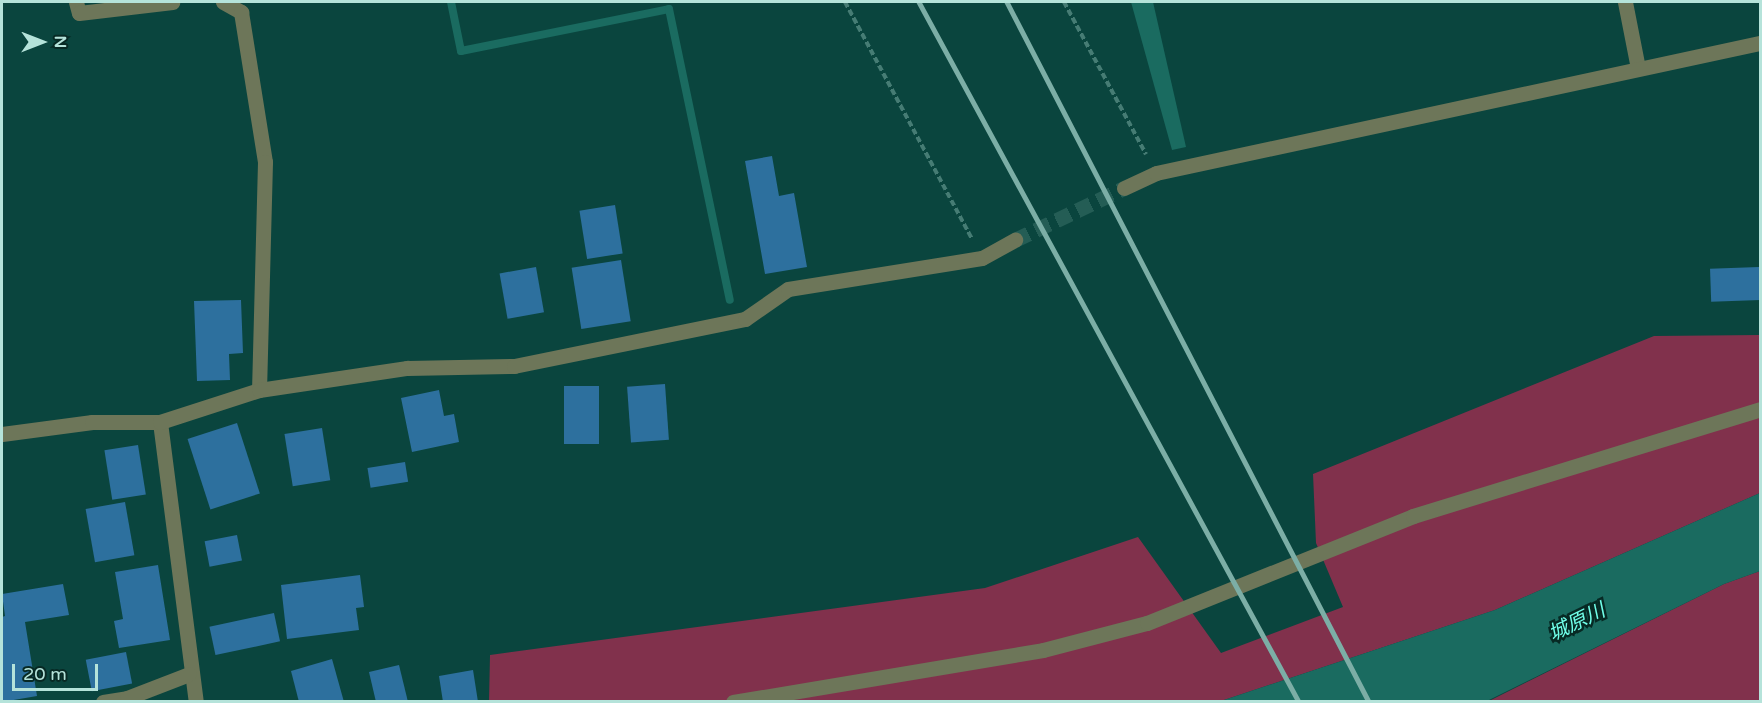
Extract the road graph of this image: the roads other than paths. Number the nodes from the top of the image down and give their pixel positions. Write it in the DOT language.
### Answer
graph roads {
  1 [pos="76,2"];
  2 [pos="172,2"];
  3 [pos="223,2"];
  4 [pos="1625,2"];
  5 [pos="1761,43"];
  6 [pos="1638,69"];
  7 [pos="1124,188"];
  8 [pos="1015,240"];
  9 [pos="259,390"];
  10 [pos="1761,409"];
  11 [pos="160,422"];
  12 [pos="2,434"];
  13 [pos="189,674"];
  14 [pos="103,702"];
  15 [pos="196,702"];
  16 [pos="733,702"];
  1 -- 2 [label="street"];
  3 -- 9 [label="street"];
  4 -- 6 [label="street"];
  5 -- 6 [label="street"];
  6 -- 7 [label="street"];
  8 -- 9 [label="street"];
  9 -- 11 [label="street"];
  10 -- 16 [label="street"];
  11 -- 12 [label="street"];
  11 -- 13 [label="street"];
  13 -- 14 [label="street"];
  13 -- 15 [label="street"];
}
